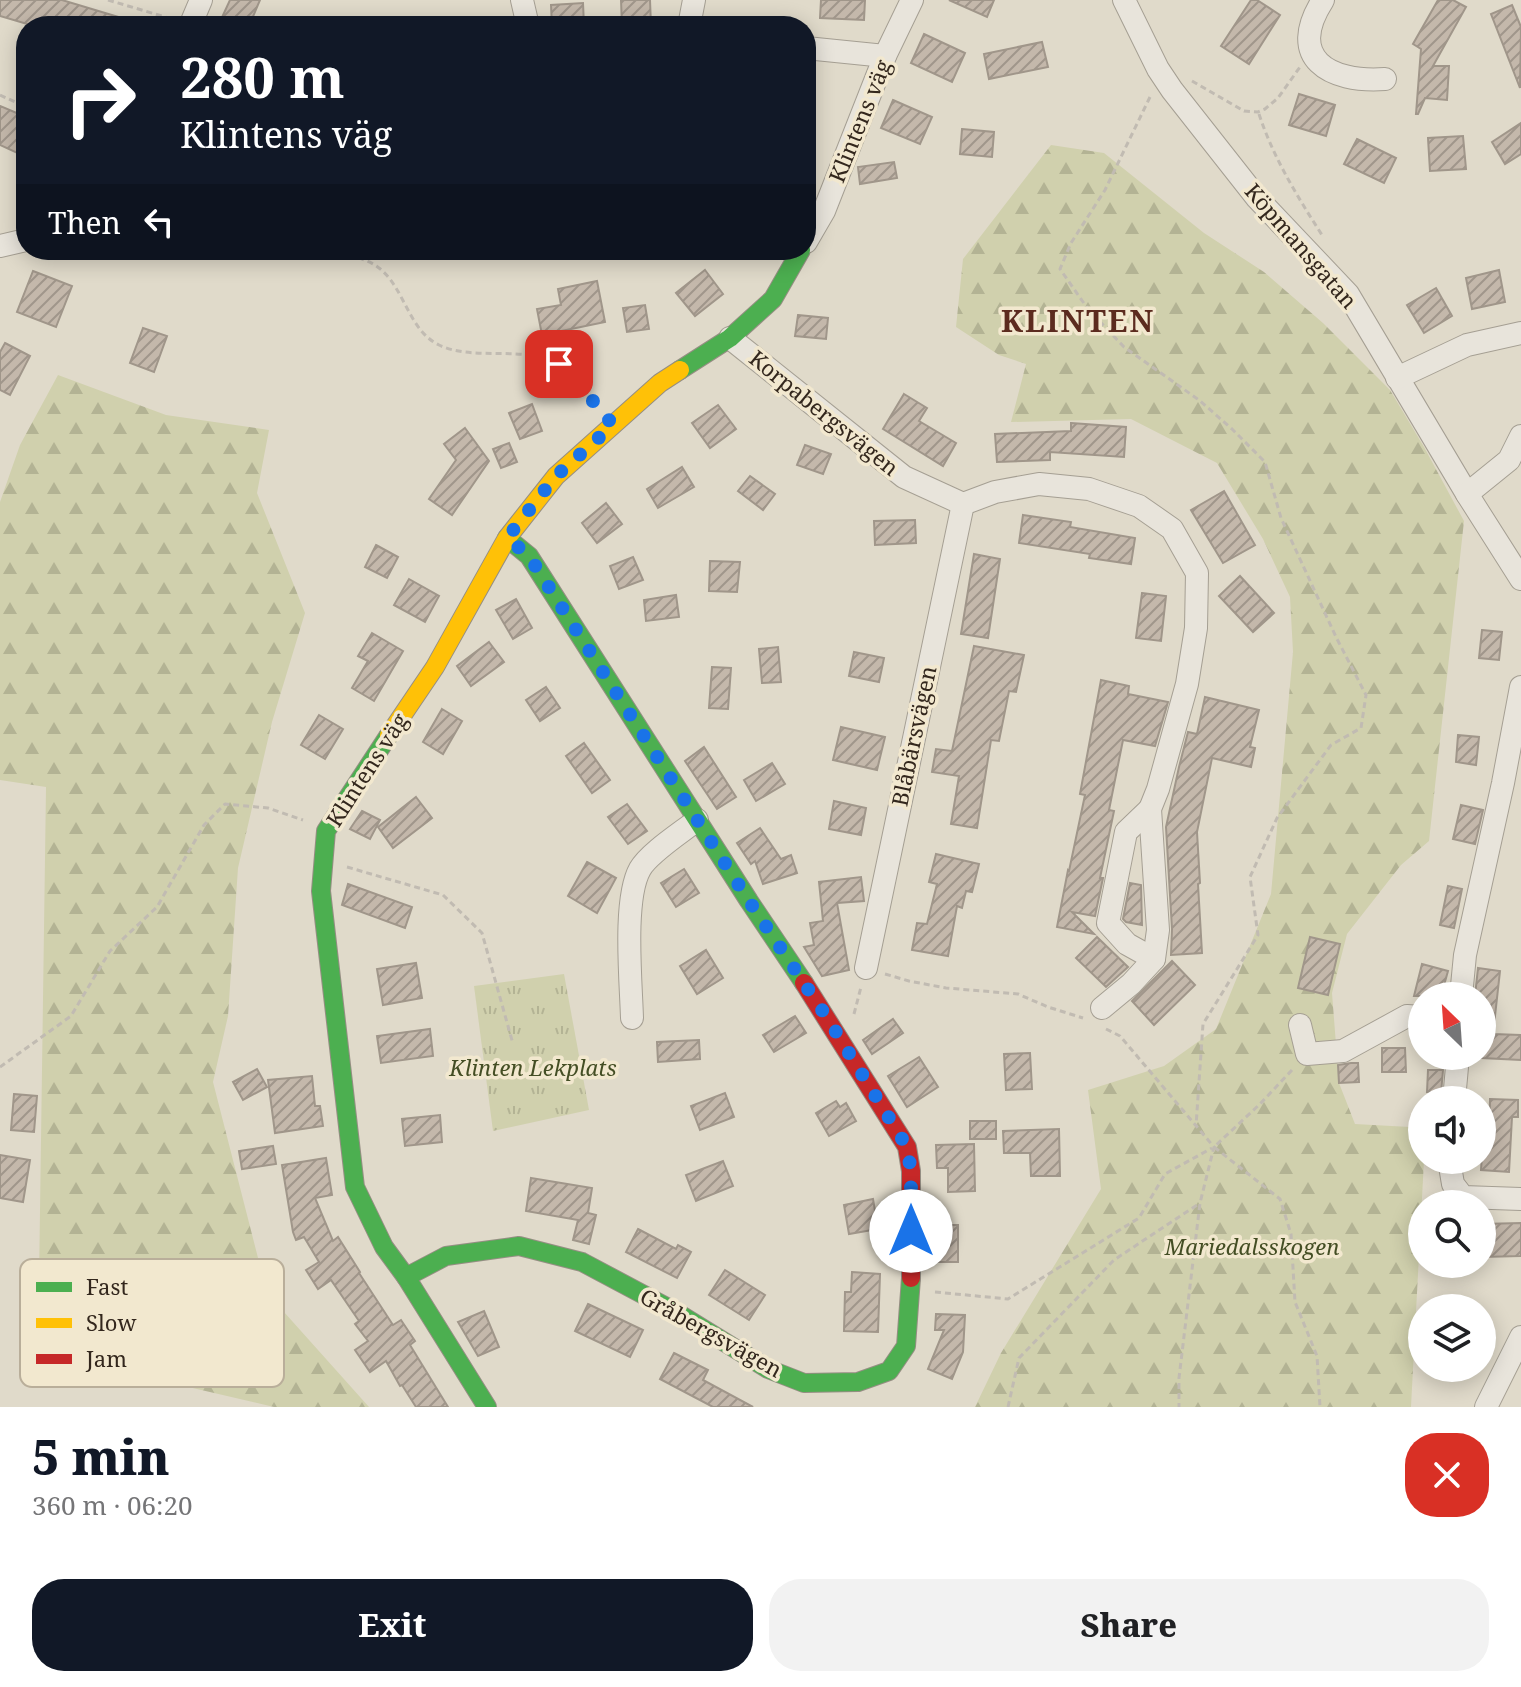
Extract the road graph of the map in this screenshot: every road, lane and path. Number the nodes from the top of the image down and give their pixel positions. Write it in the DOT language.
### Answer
graph roads {
  1 [pos="108,0"];
  2 [pos="912,0"];
  3 [pos="1124,0"];
  4 [pos="1323,0"];
  5 [pos="159,16"];
  6 [pos="816,49"];
  7 [pos="1312,51"];
  8 [pos="885,56"];
  9 [pos="1174,78"];
  10 [pos="1385,79"];
  11 [pos="1258,112"];
  12 [pos="816,225"];
  13 [pos="1324,238"];
  14 [pos="363,260"];
  15 [pos="795,260"];
  16 [pos="1521,333"];
  17 [pos="730,338"];
  18 [pos="1397,378"];
  19 [pos="613,425"];
  20 [pos="1521,436"];
  21 [pos="1467,494"];
  22 [pos="963,504"];
  23 [pos="507,538"];
  24 [pos="1521,579"];
  25 [pos="1521,687"];
  26 [pos="1150,809"];
  27 [pos="697,820"];
  28 [pos="326,831"];
  29 [pos="324,860"];
  30 [pos="1154,959"];
  31 [pos="866,968"];
  32 [pos="1462,982"];
  33 [pos="1095,1014"];
  34 [pos="1408,1016"];
  35 [pos="632,1018"];
  36 [pos="828,1019"];
  37 [pos="1300,1025"];
  38 [pos="513,1044"];
  39 [pos="1307,1054"];
  40 [pos="0,1067"];
  41 [pos="1196,1126"];
  42 [pos="1214,1147"];
  43 [pos="1451,1174"];
  44 [pos="1521,1199"];
  45 [pos="1200,1203"];
  46 [pos="406,1277"];
  47 [pos="911,1290"];
  48 [pos="1521,1337"];
  49 [pos="487,1407"];
  50 [pos="1008,1407"];
  51 [pos="1179,1407"];
  52 [pos="1320,1407"];
  53 [pos="1486,1407"];
  1 -- 5 [label="path"];
  2 -- 8 [label="street, Klintens väg"];
  3 -- 9 [label="street, Köpmansgatan"];
  4 -- 7 [label="street"];
  6 -- 8 [label="street"];
  7 -- 10 [label="street"];
  7 -- 11 [label="path"];
  8 -- 12 [label="street, Klintens väg"];
  9 -- 11 [label="path"];
  9 -- 18 [label="street, Köpmansgatan"];
  9 -- 41 [label="path"];
  11 -- 13 [label="path"];
  14 -- 19 [label="path"];
  15 -- 17 [label="street, Klintens väg"];
  16 -- 18 [label="street"];
  17 -- 19 [label="street, Klintens väg"];
  17 -- 22 [label="street, Korpabergsvägen"];
  18 -- 21 [label="street, Köpmansgatan"];
  19 -- 23 [label="street, Klintens väg"];
  20 -- 21 [label="street"];
  21 -- 24 [label="street, Köpmansgatan"];
  22 -- 26 [label="street"];
  22 -- 31 [label="street, Blåbärsvägen"];
  23 -- 27 [label="street, Gråbergsvägen"];
  23 -- 28 [label="street, Klintens väg"];
  25 -- 32 [label="street"];
  26 -- 30 [label="street"];
  26 -- 30 [label="street"];
  27 -- 35 [label="street"];
  27 -- 36 [label="street, Gråbergsvägen"];
  28 -- 29 [label="street, Klintens väg"];
  28 -- 40 [label="path"];
  29 -- 38 [label="path"];
  29 -- 46 [label="street, Klintens väg"];
  30 -- 33 [label="street"];
  31 -- 33 [label="path"];
  31 -- 36 [label="path"];
  33 -- 41 [label="path"];
  34 -- 39 [label="street"];
  36 -- 47 [label="street, Gråbergsvägen"];
  37 -- 39 [label="street"];
  39 -- 42 [label="path"];
  41 -- 42 [label="path"];
  42 -- 45 [label="path"];
  42 -- 47 [label="path"];
  42 -- 52 [label="path"];
  43 -- 44 [label="street"];
  45 -- 50 [label="path"];
  45 -- 51 [label="path"];
  46 -- 47 [label="street, Gråbergsvägen"];
  46 -- 49 [label="street, Klintens väg"];
  48 -- 53 [label="street"];
}
